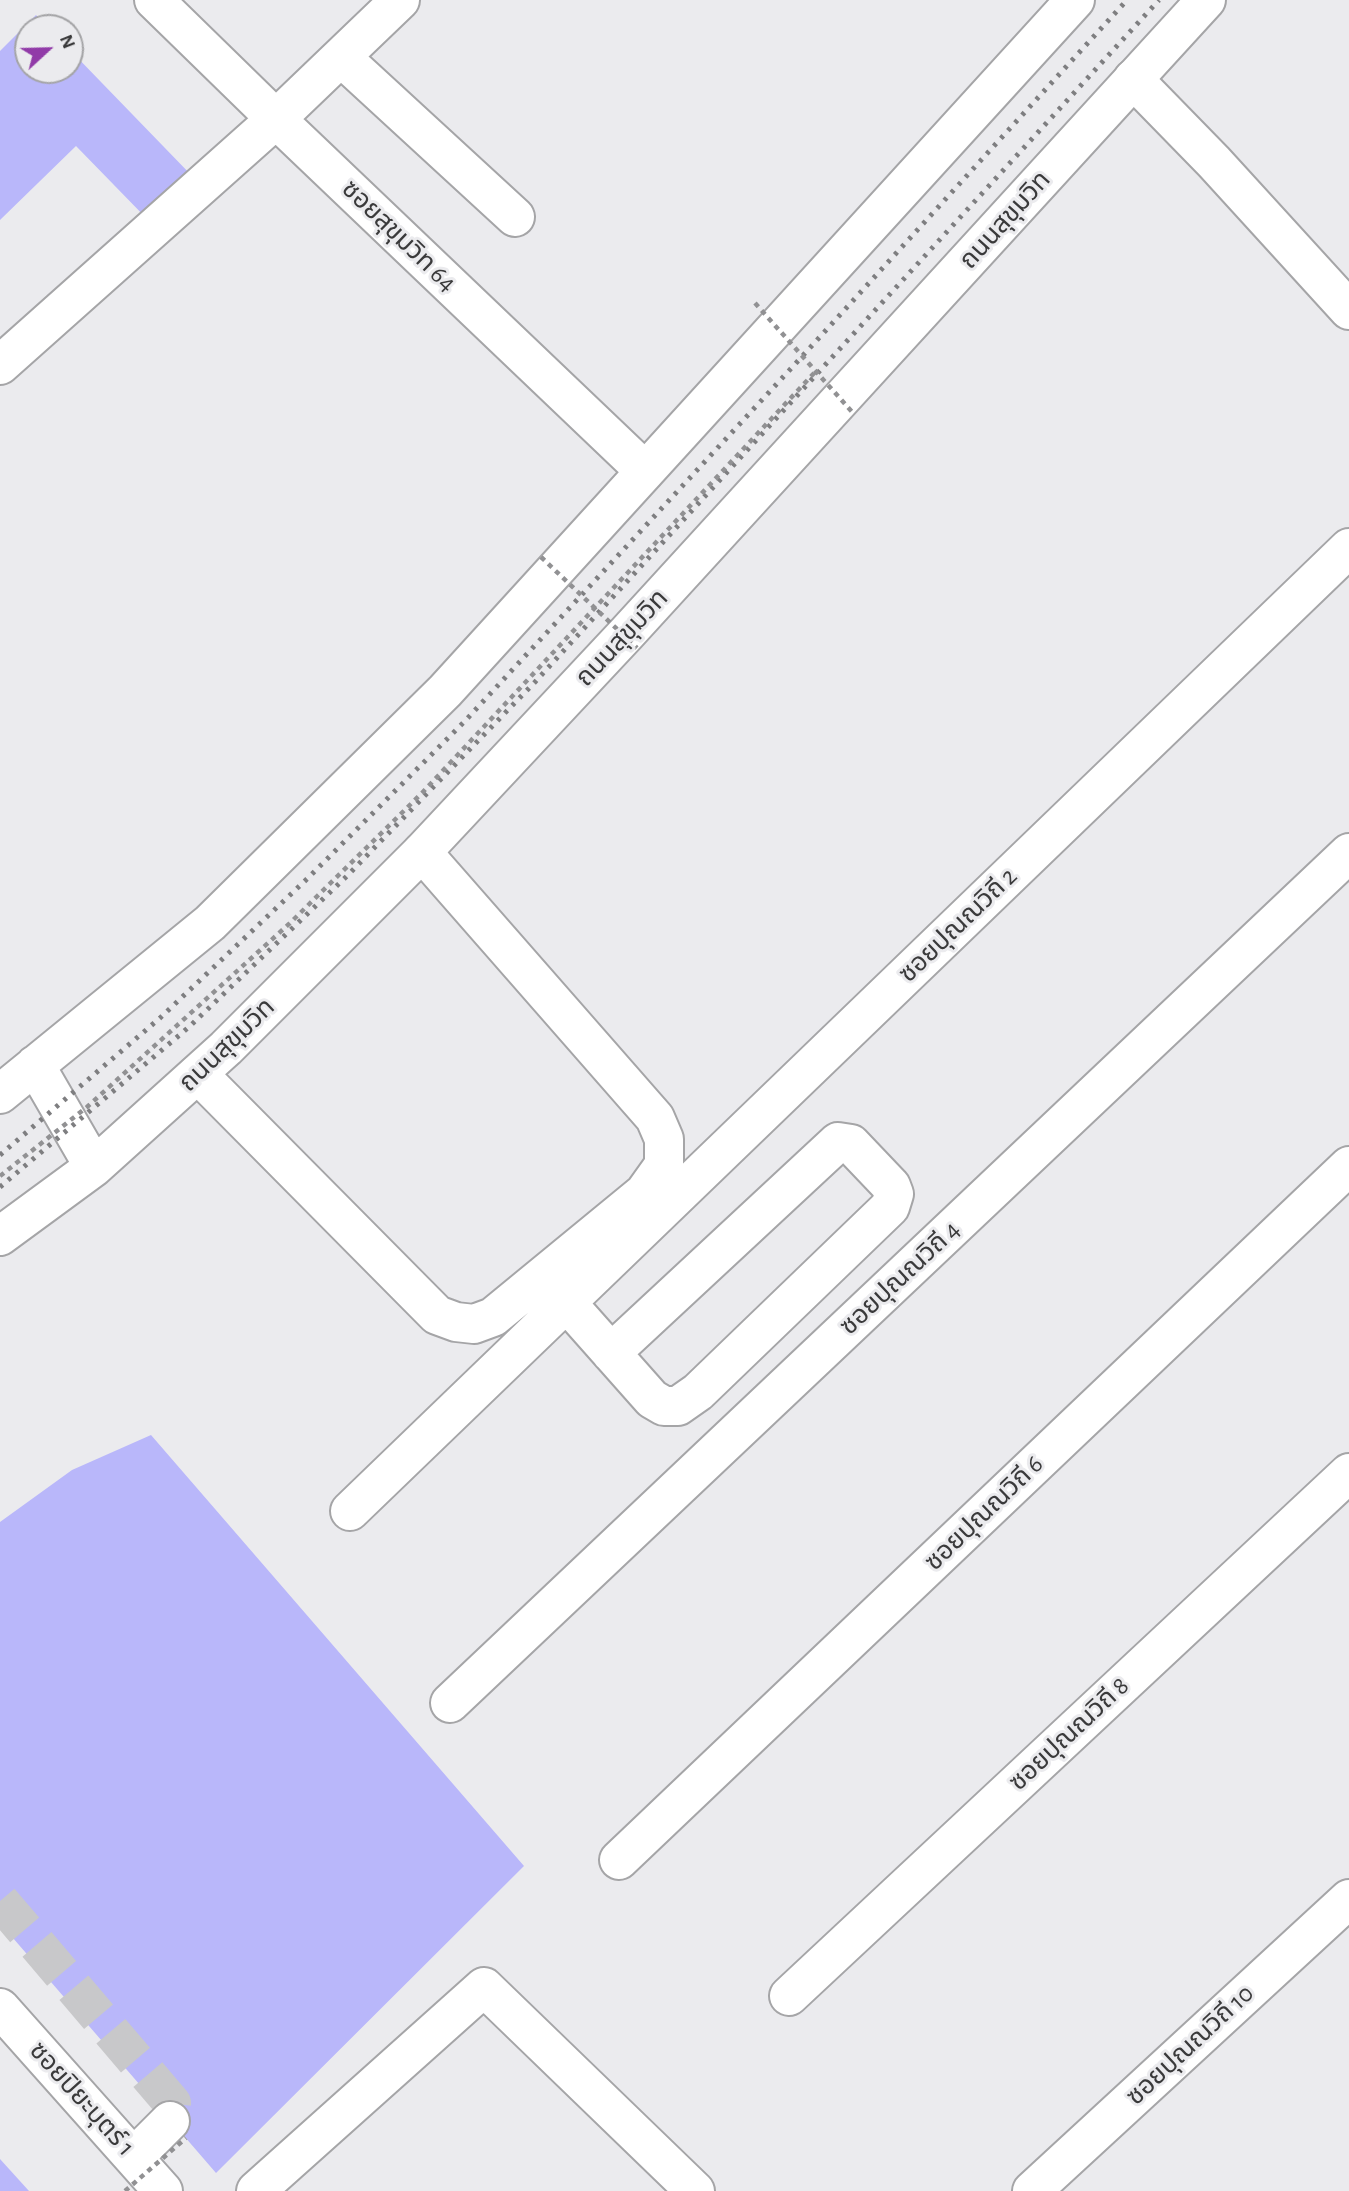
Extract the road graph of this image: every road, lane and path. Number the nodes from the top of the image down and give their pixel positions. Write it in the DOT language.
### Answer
graph roads {
  1 [pos="154,0"];
  2 [pos="400,0"];
  3 [pos="1206,0"];
  4 [pos="1062,4"];
  5 [pos="341,57"];
  6 [pos="1133,79"];
  7 [pos="276,120"];
  8 [pos="515,217"];
  9 [pos="755,303"];
  10 [pos="1349,310"];
  11 [pos="0,365"];
  12 [pos="816,371"];
  13 [pos="853,413"];
  14 [pos="645,471"];
  15 [pos="1349,548"];
  16 [pos="541,557"];
  17 [pos="594,609"];
  18 [pos="638,648"];
  19 [pos="422,852"];
  20 [pos="1349,853"];
  21 [pos="35,1065"];
  22 [pos="198,1074"];
  23 [pos="0,1094"];
  24 [pos="1349,1166"];
  25 [pos="94,1167"];
  26 [pos="0,1176"];
  27 [pos="0,1236"];
  28 [pos="555,1289"];
  29 [pos="611,1353"];
  30 [pos="1349,1473"];
  31 [pos="350,1511"];
  32 [pos="450,1703"];
  33 [pos="619,1860"];
  34 [pos="1349,1899"];
  35 [pos="789,1996"];
  36 [pos="0,2008"];
  37 [pos="178,2129"];
  38 [pos="146,2183"];
  39 [pos="256,2191"];
  40 [pos="695,2191"];
  41 [pos="1032,2191"];
  1 -- 7 [label="street, ซอยสุขุมวิท 64"];
  2 -- 5 [label="street"];
  3 -- 6 [label="street, ถนนสุขุมวิท"];
  4 -- 14 [label="street"];
  5 -- 7 [label="street"];
  5 -- 8 [label="street"];
  6 -- 10 [label="street"];
  6 -- 19 [label="street, ถนนสุขุมวิท"];
  7 -- 11 [label="street"];
  7 -- 14 [label="street, ซอยสุขุมวิท 64"];
  9 -- 12 [label="path, bridge"];
  12 -- 13 [label="path, bridge"];
  12 -- 17 [label="path, bridge"];
  14 -- 21 [label="street"];
  15 -- 28 [label="street, ซอยปุณณวิถี 2"];
  16 -- 17 [label="path, bridge"];
  17 -- 18 [label="path, bridge"];
  17 -- 26 [label="path, bridge"];
  19 -- 22 [label="street, ถนนสุขุมวิท"];
  19 -- 28 [label="street"];
  20 -- 32 [label="street, ซอยปุณณวิถี 4"];
  21 -- 23 [label="street"];
  21 -- 25 [label="street"];
  22 -- 25 [label="street, ถนนสุขุมวิท"];
  22 -- 28 [label="street"];
  24 -- 33 [label="street, ซอยปุณณวิถี 6"];
  25 -- 27 [label="street, ถนนสุขุมวิท"];
  28 -- 29 [label="street"];
  28 -- 31 [label="street"];
  29 -- 29 [label="street"];
  30 -- 35 [label="street, ซอยปุณณวิถี 8"];
  34 -- 41 [label="street, ซอยปุณณวิถี 10"];
  36 -- 38 [label="street, ซอยปิยะบุตร์ 1"];
  37 -- 38 [label="street"];
  37 -- 38 [label="path, bridge"];
  39 -- 40 [label="street"];
}
